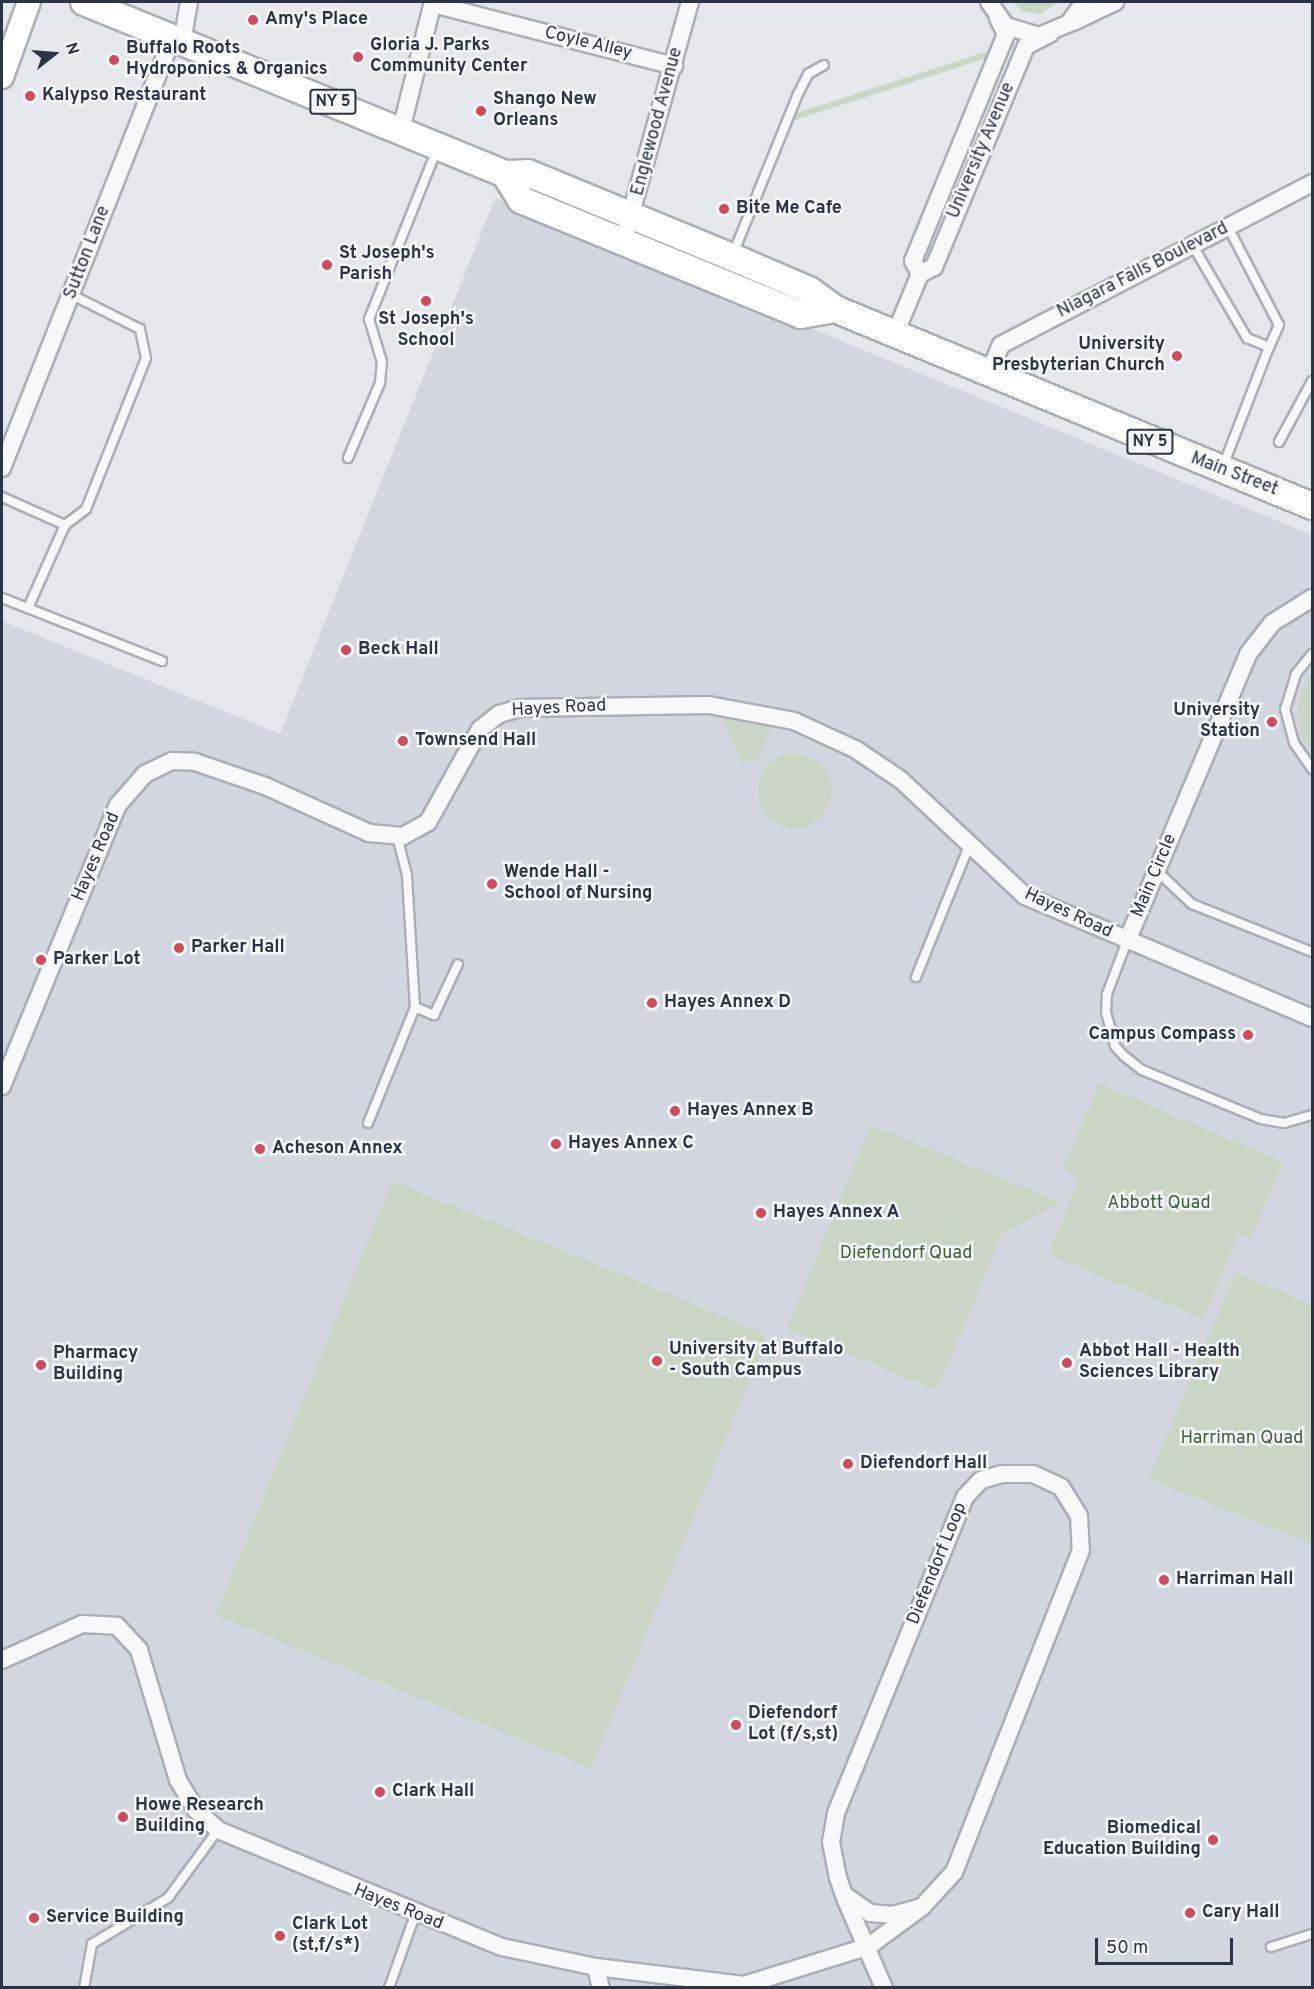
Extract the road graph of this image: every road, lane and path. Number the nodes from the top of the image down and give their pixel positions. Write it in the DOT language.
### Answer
graph roads {
  1 [pos="29,2"];
  2 [pos="84,2"];
  3 [pos="189,2"];
  4 [pos="690,2"];
  5 [pos="989,2"];
  6 [pos="1084,2"];
  7 [pos="1115,2"];
  8 [pos="433,3"];
  9 [pos="998,18"];
  10 [pos="1070,23"];
  11 [pos="1050,34"];
  12 [pos="177,40"];
  13 [pos="824,65"];
  14 [pos="674,66"];
  15 [pos="2,76"];
  16 [pos="401,130"];
  17 [pos="439,146"];
  18 [pos="505,174"];
  19 [pos="1312,183"];
  20 [pos="633,217"];
  21 [pos="1228,227"];
  22 [pos="623,242"];
  23 [pos="1193,246"];
  24 [pos="732,257"];
  25 [pos="920,274"];
  26 [pos="72,295"];
  27 [pos="835,309"];
  28 [pos="895,334"];
  29 [pos="1269,347"];
  30 [pos="989,373"];
  31 [pos="1312,381"];
  32 [pos="1279,442"];
  33 [pos="348,458"];
  34 [pos="2,468"];
  35 [pos="1221,471"];
  36 [pos="2,497"];
  37 [pos="1312,506"];
  38 [pos="65,525"];
  39 [pos="2,598"];
  40 [pos="1312,598"];
  41 [pos="28,608"];
  42 [pos="1312,654"];
  43 [pos="162,661"];
  44 [pos="1312,769"];
  45 [pos="397,837"];
  46 [pos="968,848"];
  47 [pos="1158,872"];
  48 [pos="1127,941"];
  49 [pos="1312,952"];
  50 [pos="458,964"];
  51 [pos="916,977"];
  52 [pos="416,1007"];
  53 [pos="1312,1018"];
  54 [pos="2,1086"];
  55 [pos="1312,1115"];
  56 [pos="368,1123"];
  57 [pos="2,1660"];
  58 [pos="218,1830"];
  59 [pos="844,1894"];
  60 [pos="922,1907"];
  61 [pos="415,1915"];
  62 [pos="1312,1934"];
  63 [pos="869,1946"];
  64 [pos="1271,1947"];
  65 [pos="596,1967"];
  66 [pos="84,1988"];
  67 [pos="389,1988"];
  68 [pos="601,1988"];
  69 [pos="884,1988"];
  1 -- 15 [label="street"];
  2 -- 12 [label="main road, NY 5"];
  3 -- 12 [label="street, Sutton Lane"];
  4 -- 14 [label="street, Englewood Avenue"];
  5 -- 9 [label="street"];
  6 -- 10 [label="street"];
  7 -- 10 [label="street, University Avenue"];
  8 -- 14 [label="street, Coyle Alley"];
  8 -- 16 [label="street"];
  9 -- 11 [label="street"];
  9 -- 25 [label="street, University Avenue"];
  10 -- 11 [label="street, University Avenue"];
  11 -- 25 [label="street, University Avenue"];
  12 -- 16 [label="main road, NY 5"];
  12 -- 26 [label="street, Sutton Lane"];
  13 -- 24 [label="lane"];
  14 -- 20 [label="street, Englewood Avenue"];
  16 -- 17 [label="main road, NY 5"];
  17 -- 18 [label="main road, NY 5"];
  17 -- 33 [label="lane"];
  18 -- 20 [label="main road, NY 5"];
  18 -- 22 [label="main road"];
  19 -- 21 [label="street, Niagara Falls Boulevard"];
  20 -- 22 [label="street, Englewood Avenue"];
  20 -- 24 [label="main road, NY 5"];
  21 -- 23 [label="street, Niagara Falls Boulevard"];
  21 -- 29 [label="lane"];
  22 -- 27 [label="main road"];
  23 -- 29 [label="lane"];
  23 -- 30 [label="street, Niagara Falls Boulevard"];
  24 -- 27 [label="main road, NY 5"];
  25 -- 28 [label="street, University Avenue"];
  26 -- 34 [label="street, Sutton Lane"];
  26 -- 38 [label="lane"];
  27 -- 28 [label="main road, NY 5"];
  28 -- 30 [label="main road, NY 5"];
  29 -- 35 [label="lane"];
  30 -- 35 [label="main road, Main Street / NY 5"];
  31 -- 32 [label="lane"];
  35 -- 37 [label="main road, Main Street / NY 5"];
  36 -- 38 [label="lane"];
  38 -- 41 [label="lane"];
  39 -- 41 [label="lane"];
  40 -- 47 [label="street, Main Circle"];
  41 -- 43 [label="lane"];
  42 -- 44 [label="lane"];
  45 -- 46 [label="street, Hayes Road"];
  45 -- 52 [label="lane"];
  45 -- 54 [label="street, Hayes Road"];
  46 -- 48 [label="street, Hayes Road"];
  46 -- 51 [label="lane"];
  47 -- 48 [label="street, Main Circle"];
  47 -- 49 [label="lane"];
  48 -- 53 [label="street, Hayes Road"];
  48 -- 55 [label="lane, Main Circle"];
  50 -- 52 [label="lane"];
  52 -- 56 [label="lane"];
  57 -- 58 [label="street, Hayes Road"];
  58 -- 61 [label="street, Hayes Road"];
  58 -- 66 [label="lane"];
  59 -- 60 [label="street"];
  59 -- 60 [label="street, Diefendorf Loop"];
  59 -- 63 [label="street, Diefendorf Loop"];
  60 -- 63 [label="street, Hayes Road"];
  61 -- 65 [label="street, Hayes Road"];
  61 -- 67 [label="lane"];
  62 -- 64 [label="lane"];
  63 -- 65 [label="street, Hayes Road"];
  63 -- 69 [label="street, Diefendorf Loop"];
  65 -- 68 [label="street"];
}
